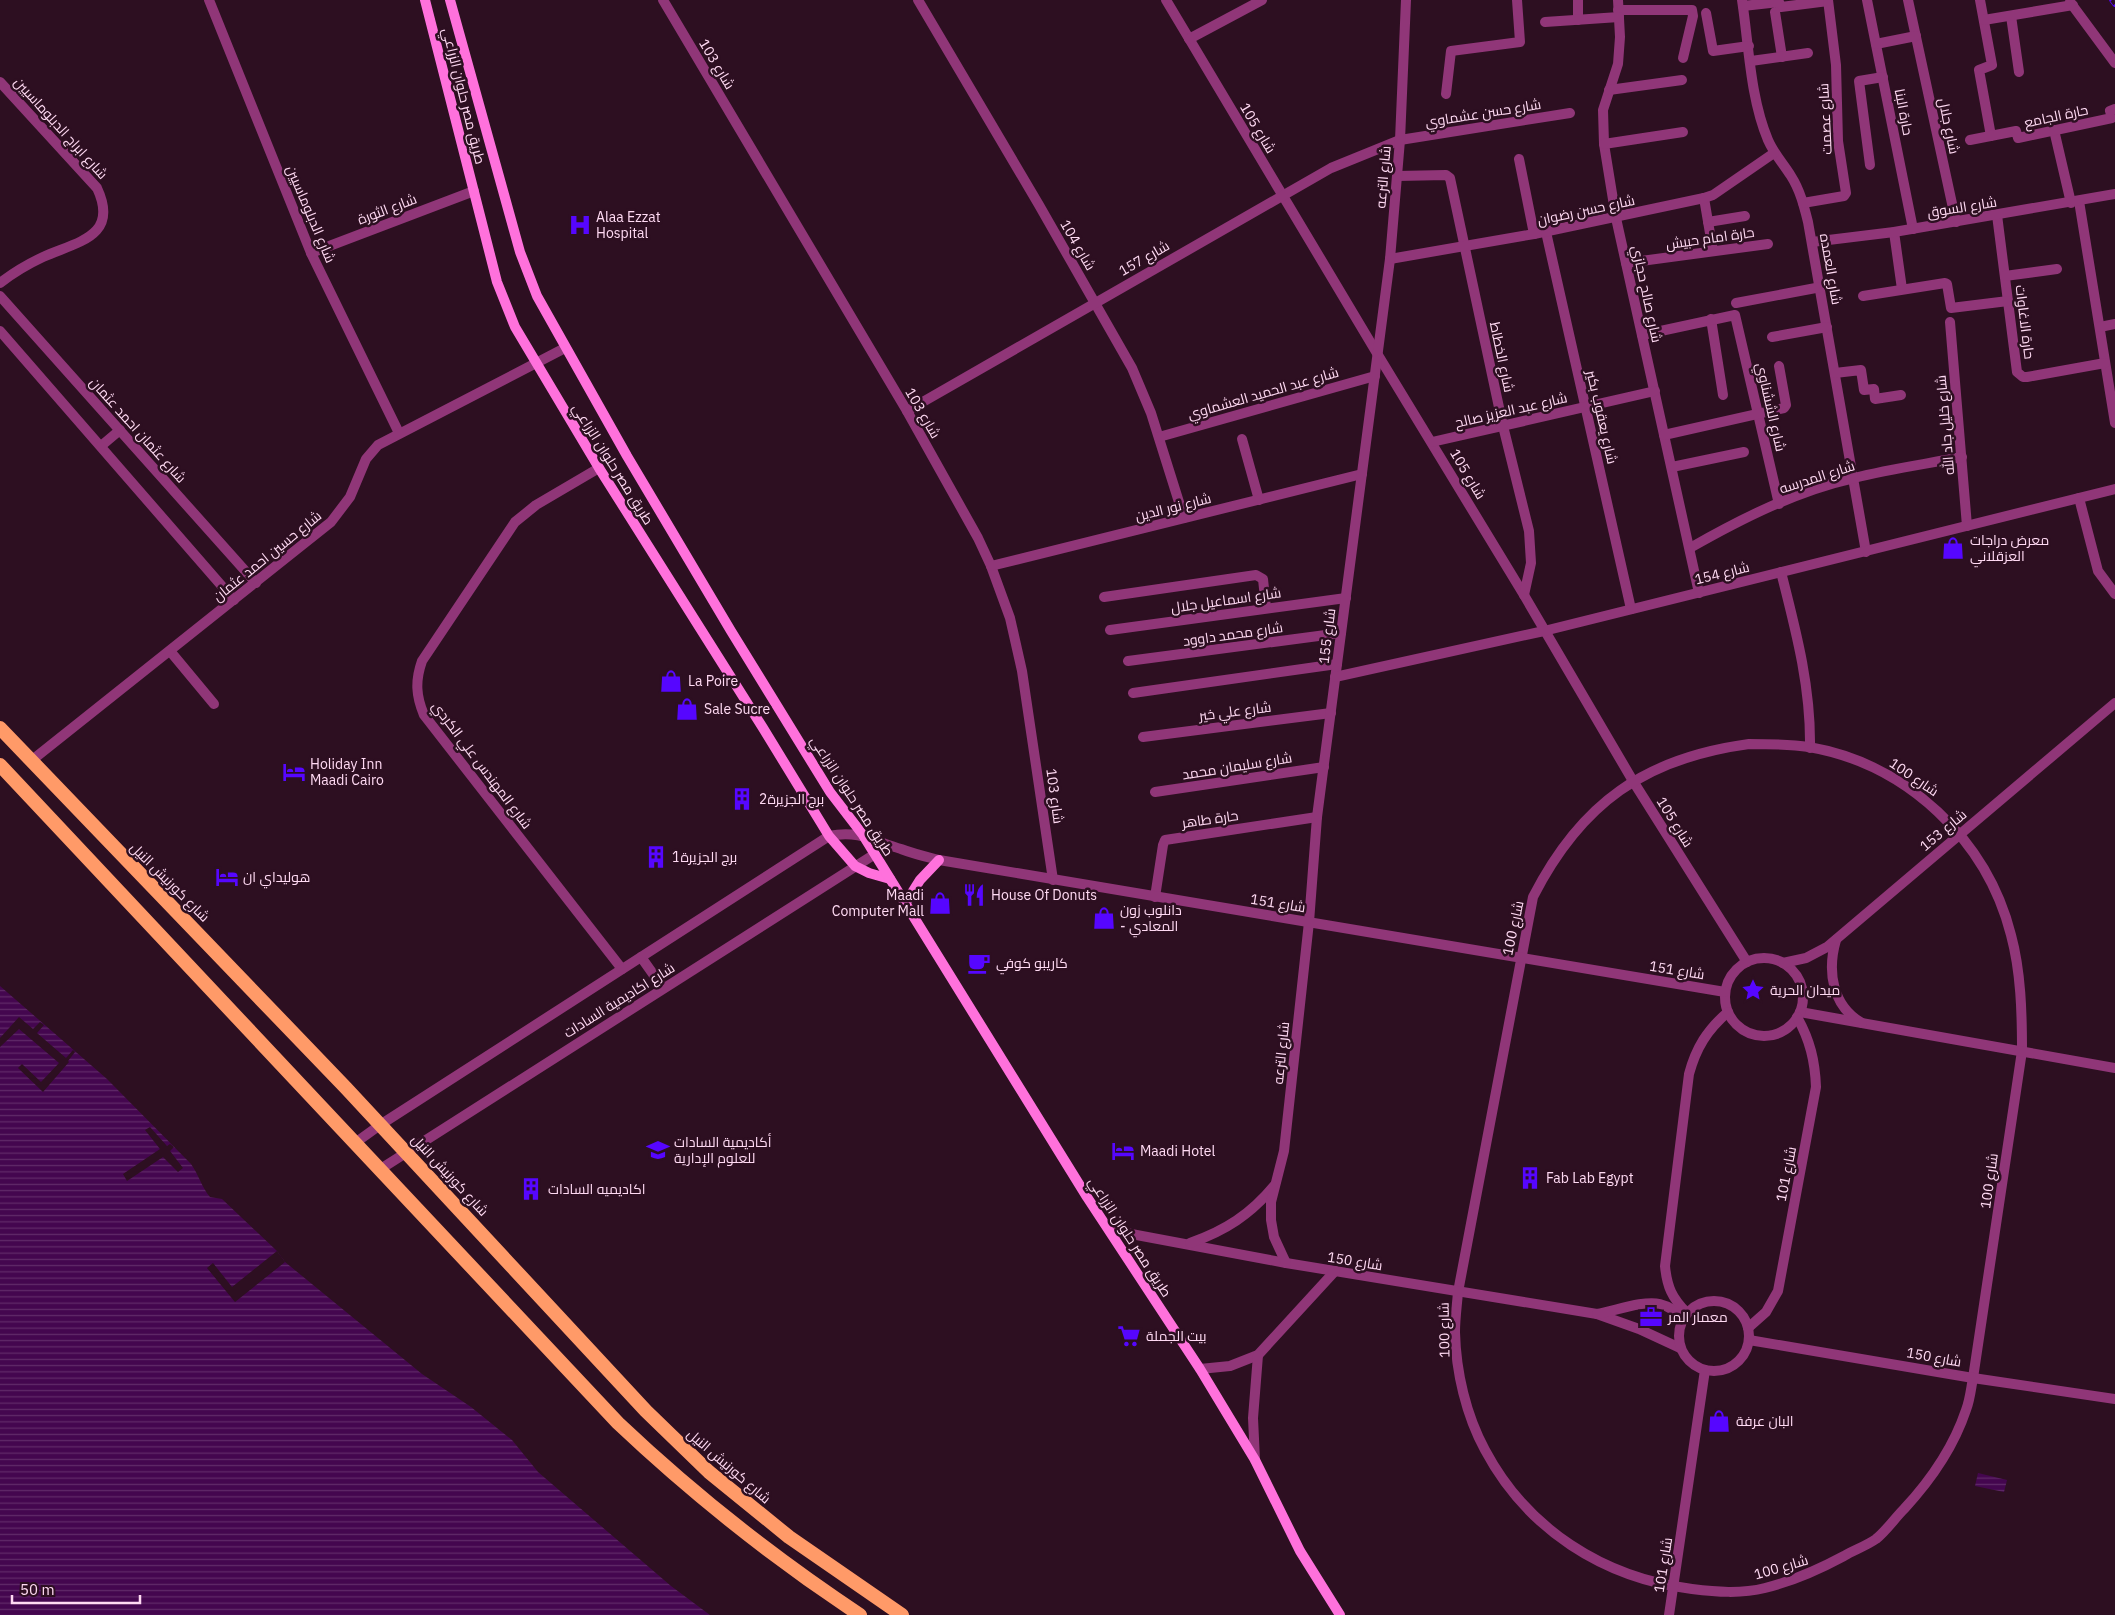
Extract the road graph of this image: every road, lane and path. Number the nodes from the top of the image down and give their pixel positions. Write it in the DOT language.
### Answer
graph roads {
  1 [pos="209,0"];
  2 [pos="425,0"];
  3 [pos="450,0"];
  4 [pos="663,0"];
  5 [pos="918,0"];
  6 [pos="1166,0"];
  7 [pos="1262,0"];
  8 [pos="1406,0"];
  9 [pos="1517,0"];
  10 [pos="1578,0"];
  11 [pos="1867,0"];
  12 [pos="1908,0"];
  13 [pos="1980,0"];
  14 [pos="1828,1"];
  15 [pos="1743,3"];
  16 [pos="2071,3"];
  17 [pos="1618,9"];
  18 [pos="1775,12"];
  19 [pos="1706,14"];
  20 [pos="2011,16"];
  21 [pos="1578,20"];
  22 [pos="1984,20"];
  23 [pos="1546,22"];
  24 [pos="1916,36"];
  25 [pos="1189,39"];
  26 [pos="1876,44"];
  27 [pos="1749,46"];
  28 [pos="1808,53"];
  29 [pos="1782,57"];
  30 [pos="1683,58"];
  31 [pos="1751,61"];
  32 [pos="2115,63"];
  33 [pos="2019,72"];
  34 [pos="1883,77"];
  35 [pos="1682,80"];
  36 [pos="0,82"];
  37 [pos="1609,90"];
  38 [pos="1446,94"];
  39 [pos="2115,109"];
  40 [pos="1570,113"];
  41 [pos="2054,130"];
  42 [pos="1683,132"];
  43 [pos="1991,136"];
  44 [pos="1400,140"];
  45 [pos="1970,140"];
  46 [pos="1604,144"];
  47 [pos="1774,153"];
  48 [pos="1518,159"];
  49 [pos="1870,165"];
  50 [pos="1397,176"];
  51 [pos="474,191"];
  52 [pos="1282,194"];
  53 [pos="2115,194"];
  54 [pos="1704,198"];
  55 [pos="2075,202"];
  56 [pos="1803,203"];
  57 [pos="1997,215"];
  58 [pos="1746,216"];
  59 [pos="1616,218"];
  60 [pos="1708,222"];
  61 [pos="1956,222"];
  62 [pos="1914,229"];
  63 [pos="1546,232"];
  64 [pos="1894,232"];
  65 [pos="1534,234"];
  66 [pos="1812,242"];
  67 [pos="1768,244"];
  68 [pos="1464,247"];
  69 [pos="1713,251"];
  70 [pos="311,253"];
  71 [pos="1390,259"];
  72 [pos="1626,263"];
  73 [pos="2057,268"];
  74 [pos="2005,276"];
  75 [pos="0,283"];
  76 [pos="1820,287"];
  77 [pos="1902,290"];
  78 [pos="0,296"];
  79 [pos="1863,296"];
  80 [pos="2008,301"];
  81 [pos="1095,302"];
  82 [pos="1736,303"];
  83 [pos="1711,319"];
  84 [pos="1950,322"];
  85 [pos="2115,324"];
  86 [pos="1827,327"];
  87 [pos="2100,327"];
  88 [pos="0,331"];
  89 [pos="1642,335"];
  90 [pos="1772,337"];
  91 [pos="565,348"];
  92 [pos="1378,355"];
  93 [pos="536,363"];
  94 [pos="2105,363"];
  95 [pos="1779,366"];
  96 [pos="1835,373"];
  97 [pos="1375,376"];
  98 [pos="1655,391"];
  99 [pos="1724,395"];
  100 [pos="1901,395"];
  101 [pos="1586,407"];
  102 [pos="907,411"];
  103 [pos="1758,414"];
  104 [pos="2115,423"];
  105 [pos="1503,426"];
  106 [pos="120,430"];
  107 [pos="399,433"];
  108 [pos="1664,436"];
  109 [pos="1159,437"];
  110 [pos="1242,439"];
  111 [pos="1432,442"];
  112 [pos="101,446"];
  113 [pos="1744,452"];
  114 [pos="1962,457"];
  115 [pos="599,468"];
  116 [pos="1672,468"];
  117 [pos="1362,474"];
  118 [pos="1853,478"];
  119 [pos="2115,489"];
  120 [pos="2079,498"];
  121 [pos="1259,500"];
  122 [pos="1779,504"];
  123 [pos="1184,518"];
  124 [pos="1967,526"];
  125 [pos="1690,548"];
  126 [pos="1866,552"];
  127 [pos="991,566"];
  128 [pos="1781,572"];
  129 [pos="256,583"];
  130 [pos="1699,593"];
  131 [pos="1524,594"];
  132 [pos="2115,594"];
  133 [pos="1104,597"];
  134 [pos="1346,598"];
  135 [pos="234,600"];
  136 [pos="1266,608"];
  137 [pos="1632,609"];
  138 [pos="1110,630"];
  139 [pos="1544,631"];
  140 [pos="1341,633"];
  141 [pos="170,651"];
  142 [pos="1128,661"];
  143 [pos="1337,664"];
  144 [pos="1335,677"];
  145 [pos="1133,693"];
  146 [pos="214,704"];
  147 [pos="2115,704"];
  148 [pos="1330,713"];
  149 [pos="0,728"];
  150 [pos="1143,737"];
  151 [pos="1810,748"];
  152 [pos="31,761"];
  153 [pos="0,765"];
  154 [pos="1324,767"];
  155 [pos="1634,781"];
  156 [pos="1155,792"];
  157 [pos="1317,817"];
  158 [pos="1960,834"];
  159 [pos="863,835"];
  160 [pos="829,836"];
  161 [pos="875,854"];
  162 [pos="939,860"];
  163 [pos="855,866"];
  164 [pos="890,879"];
  165 [pos="1053,880"];
  166 [pos="1156,897"];
  167 [pos="905,904"];
  168 [pos="1309,922"];
  169 [pos="1836,940"];
  170 [pos="642,957"];
  171 [pos="1521,958"];
  172 [pos="1746,962"];
  173 [pos="1783,963"];
  174 [pos="622,969"];
  175 [pos="663,988"];
  176 [pos="1725,992"];
  177 [pos="1728,1012"];
  178 [pos="1798,1015"];
  179 [pos="1862,1023"];
  180 [pos="2022,1051"];
  181 [pos="2115,1068"];
  182 [pos="380,1125"];
  183 [pos="355,1143"];
  184 [pos="405,1152"];
  185 [pos="379,1170"];
  186 [pos="1274,1185"];
  187 [pos="1110,1230"];
  188 [pos="1188,1244"];
  189 [pos="1286,1263"];
  190 [pos="1335,1271"];
  191 [pos="1458,1292"];
  192 [pos="1596,1314"];
  193 [pos="1685,1315"];
  194 [pos="1748,1328"];
  195 [pos="1749,1340"];
  196 [pos="1680,1348"];
  197 [pos="1258,1355"];
  198 [pos="1200,1369"];
  199 [pos="1705,1370"];
  200 [pos="1973,1378"];
  201 [pos="2115,1399"];
  202 [pos="1255,1460"];
  203 [pos="1674,1587"];
  204 [pos="860,1615"];
  205 [pos="902,1615"];
  206 [pos="1340,1615"];
  207 [pos="1669,1615"];
  1 -- 70 [label="street, شارع الدبلوماسيين"];
  2 -- 51 [label="main road, طريق مصر حلوان الزراعي"];
  3 -- 91 [label="main road, طريق مصر حلوان الزراعي"];
  4 -- 102 [label="street, شارع 103"];
  5 -- 81 [label="street, شارع 104"];
  6 -- 25 [label="street, شارع 105"];
  7 -- 25 [label="street"];
  8 -- 44 [label="street, شارع الترعه"];
  9 -- 38 [label="street"];
  10 -- 21 [label="street"];
  11 -- 26 [label="street, حارة البنا"];
  12 -- 24 [label="street, شارع جلال"];
  13 -- 22 [label="street"];
  14 -- 15 [label="street"];
  14 -- 56 [label="street, شارع عصمت"];
  15 -- 27 [label="street, شارع العمده"];
  16 -- 20 [label="street"];
  16 -- 32 [label="street"];
  17 -- 21 [label="street"];
  17 -- 30 [label="street"];
  17 -- 37 [label="street, شارع صالح حجازي"];
  18 -- 29 [label="street"];
  19 -- 27 [label="street"];
  20 -- 22 [label="street"];
  20 -- 33 [label="street"];
  21 -- 23 [label="street"];
  22 -- 43 [label="street"];
  24 -- 26 [label="street"];
  24 -- 61 [label="street, شارع جلال"];
  25 -- 52 [label="street, شارع 105"];
  26 -- 34 [label="street, حارة البنا"];
  27 -- 31 [label="street, شارع العمده"];
  28 -- 29 [label="street"];
  29 -- 31 [label="street"];
  31 -- 47 [label="street, شارع العمده"];
  34 -- 49 [label="street"];
  34 -- 62 [label="street, حارة البنا"];
  35 -- 37 [label="street"];
  36 -- 75 [label="street, شارع ابراج الدبلوماسيين"];
  37 -- 46 [label="street, شارع صالح حجازي"];
  39 -- 41 [label="street, حارة الجامع"];
  40 -- 44 [label="street, شارع حسن عشماوي"];
  41 -- 43 [label="street, حارة الجامع"];
  41 -- 55 [label="street"];
  42 -- 46 [label="street"];
  43 -- 45 [label="street, حارة الجامع"];
  44 -- 50 [label="street, شارع الترعه"];
  44 -- 52 [label="street, شارع 157"];
  46 -- 59 [label="street, شارع صالح حجازي"];
  47 -- 54 [label="street, شارع حسن رضوان"];
  47 -- 56 [label="street, شارع العمده"];
  48 -- 65 [label="street"];
  50 -- 68 [label="street, شارع الخطاط"];
  50 -- 71 [label="street, شارع الترعه"];
  51 -- 70 [label="street, شارع الثورة"];
  51 -- 93 [label="main road, طريق مصر حلوان الزراعي"];
  52 -- 81 [label="street, شارع 157"];
  52 -- 92 [label="street, شارع 105"];
  53 -- 55 [label="street, شارع السوق"];
  54 -- 59 [label="street, شارع حسن رضوان"];
  54 -- 60 [label="street"];
  55 -- 57 [label="street, شارع السوق"];
  55 -- 87 [label="street"];
  56 -- 66 [label="street, شارع العمده"];
  57 -- 61 [label="street, شارع السوق"];
  57 -- 74 [label="street, حارة الاغاوات"];
  58 -- 60 [label="street"];
  59 -- 63 [label="street, شارع حسن رضوان"];
  59 -- 72 [label="street, شارع صالح حجازي"];
  60 -- 69 [label="street"];
  61 -- 62 [label="street, شارع السوق"];
  62 -- 64 [label="street, شارع السوق"];
  63 -- 65 [label="street, شارع حسن رضوان"];
  63 -- 101 [label="street, شارع يعقوب بكير"];
  64 -- 66 [label="street, شارع السوق"];
  64 -- 77 [label="street"];
  65 -- 68 [label="street, شارع حسن رضوان"];
  66 -- 76 [label="street, شارع العمده"];
  67 -- 69 [label="street, حارة امام حبيش"];
  68 -- 71 [label="street, شارع حسن رضوان"];
  68 -- 105 [label="street, شارع الخطاط"];
  69 -- 72 [label="street, حارة امام حبيش"];
  70 -- 107 [label="street, شارع الدبلوماسيين"];
  71 -- 92 [label="street, شارع الترعه"];
  72 -- 89 [label="street, شارع صالح حجازي"];
  73 -- 74 [label="street"];
  74 -- 80 [label="street, حارة الاغاوات"];
  76 -- 82 [label="street"];
  76 -- 86 [label="street, شارع العمده"];
  77 -- 79 [label="street"];
  77 -- 80 [label="street"];
  78 -- 106 [label="street, شارع عثمان احمد عثمان"];
  80 -- 94 [label="street, حارة الاغاوات"];
  81 -- 102 [label="street, شارع 157"];
  81 -- 109 [label="street, شارع 104"];
  83 -- 89 [label="street"];
  83 -- 99 [label="street"];
  83 -- 103 [label="street, شارع الششناوي"];
  84 -- 114 [label="street, شارع خليل جاد الله"];
  85 -- 87 [label="street"];
  86 -- 90 [label="street"];
  86 -- 96 [label="street, شارع العمده"];
  87 -- 94 [label="street"];
  88 -- 112 [label="street"];
  89 -- 98 [label="street, شارع صالح حجازي"];
  91 -- 93 [label="street, شارع حسين احمد عثمان"];
  91 -- 159 [label="main road, طريق مصر حلوان الزراعي"];
  92 -- 97 [label="street, شارع 155"];
  92 -- 111 [label="street, شارع 105"];
  93 -- 107 [label="street, شارع حسين احمد عثمان"];
  93 -- 115 [label="main road, طريق مصر حلوان الزراعي"];
  94 -- 104 [label="street"];
  95 -- 103 [label="street"];
  96 -- 100 [label="street"];
  96 -- 118 [label="street, شارع العمده"];
  97 -- 109 [label="street, شارع عبد الحميد العشماوي"];
  97 -- 117 [label="street, شارع 155"];
  98 -- 101 [label="street, شارع عبد العزيز صالح"];
  98 -- 108 [label="street, شارع صالح حجازي"];
  101 -- 105 [label="street, شارع عبد العزيز صالح"];
  101 -- 137 [label="street, شارع يعقوب بكير"];
  102 -- 127 [label="street, شارع 103"];
  103 -- 108 [label="street"];
  103 -- 122 [label="street, شارع الششناوي"];
  105 -- 111 [label="street, شارع عبد العزيز صالح"];
  105 -- 131 [label="street, شارع الخطاط"];
  106 -- 112 [label="street"];
  106 -- 129 [label="street, شارع عثمان احمد عثمان"];
  107 -- 129 [label="street, شارع حسين احمد عثمان"];
  108 -- 116 [label="street, شارع صالح حجازي"];
  109 -- 123 [label="street, شارع 104"];
  110 -- 121 [label="street"];
  111 -- 131 [label="street, شارع 105"];
  112 -- 135 [label="street"];
  113 -- 116 [label="street"];
  114 -- 118 [label="street, شارع المدرسه"];
  114 -- 124 [label="street, شارع خليل جاد الله"];
  115 -- 160 [label="main road, طريق مصر حلوان الزراعي"];
  115 -- 174 [label="street, شارع المهندس علي الكردي"];
  116 -- 125 [label="street, شارع صالح حجازي"];
  117 -- 121 [label="street, شارع نور الدين"];
  117 -- 134 [label="street, شارع 155"];
  118 -- 122 [label="street, شارع المدرسه"];
  118 -- 126 [label="street, شارع العمده"];
  119 -- 120 [label="street, شارع 154"];
  120 -- 124 [label="street, شارع 154"];
  120 -- 132 [label="street"];
  121 -- 123 [label="street, شارع نور الدين"];
  122 -- 125 [label="street, شارع المدرسه"];
  123 -- 127 [label="street, شارع نور الدين"];
  124 -- 126 [label="street, شارع 154"];
  125 -- 130 [label="street, شارع صالح حجازي"];
  126 -- 128 [label="street, شارع 154"];
  127 -- 165 [label="street, شارع 103"];
  128 -- 130 [label="street, شارع 154"];
  128 -- 151 [label="street"];
  129 -- 135 [label="street, شارع حسين احمد عثمان"];
  130 -- 137 [label="street, شارع 154"];
  131 -- 139 [label="street, شارع 105"];
  133 -- 136 [label="street"];
  134 -- 136 [label="street, شارع اسماعيل جلال"];
  134 -- 140 [label="street, شارع 155"];
  135 -- 141 [label="street, شارع حسين احمد عثمان"];
  136 -- 138 [label="street, شارع اسماعيل جلال"];
  137 -- 139 [label="street, شارع 154"];
  139 -- 144 [label="street, شارع 154"];
  139 -- 155 [label="street, شارع 105"];
  140 -- 142 [label="street, شارع محمد داوود"];
  140 -- 143 [label="street, شارع 155"];
  141 -- 146 [label="street"];
  141 -- 152 [label="street, شارع حسين احمد عثمان"];
  143 -- 144 [label="street, شارع 155"];
  143 -- 145 [label="street"];
  144 -- 148 [label="street, شارع 155"];
  147 -- 158 [label="street, شارع 153"];
  148 -- 150 [label="street, شارع علي خير"];
  148 -- 154 [label="street, شارع 155"];
  149 -- 152 [label="highway, شارع كورنيش النيل"];
  151 -- 155 [label="street, شارع 100"];
  151 -- 158 [label="street, شارع 100"];
  152 -- 182 [label="highway, شارع كورنيش النيل"];
  153 -- 183 [label="highway"];
  154 -- 156 [label="street, شارع سليمان محمد"];
  154 -- 157 [label="street, شارع 155"];
  155 -- 171 [label="street, شارع 100"];
  155 -- 172 [label="street, شارع 105"];
  157 -- 166 [label="street, حارة طاهر"];
  157 -- 168 [label="street, شارع 155"];
  158 -- 169 [label="street, شارع 153"];
  158 -- 180 [label="street, شارع 100"];
  159 -- 160 [label="street, شارع 151"];
  159 -- 161 [label="main road, طريق مصر حلوان الزراعي"];
  159 -- 162 [label="street, شارع 151"];
  160 -- 163 [label="main road, طريق مصر حلوان الزراعي"];
  160 -- 170 [label="street, شارع اكاديمية السادات"];
  161 -- 163 [label="street, شارع اكاديمية السادات"];
  161 -- 164 [label="main road, طريق مصر حلوان الزراعي"];
  162 -- 165 [label="street, شارع 151"];
  162 -- 167 [label="main road"];
  163 -- 164 [label="main road, طريق مصر حلوان الزراعي"];
  163 -- 175 [label="street, شارع اكاديمية السادات"];
  164 -- 167 [label="main road, طريق مصر حلوان الزراعي"];
  165 -- 166 [label="street, شارع 151"];
  166 -- 168 [label="street, شارع 151"];
  167 -- 187 [label="main road, طريق مصر حلوان الزراعي"];
  168 -- 171 [label="street, شارع 151"];
  168 -- 186 [label="street, شارع الترعه"];
  169 -- 173 [label="street, شارع 153"];
  169 -- 179 [label="street"];
  170 -- 174 [label="street, شارع اكاديمية السادات"];
  170 -- 175 [label="street"];
  171 -- 176 [label="street, شارع 151"];
  171 -- 191 [label="street, شارع 100"];
  172 -- 173 [label="street"];
  172 -- 176 [label="street"];
  173 -- 178 [label="street"];
  174 -- 182 [label="street, شارع اكاديمية السادات"];
  175 -- 184 [label="street, شارع اكاديمية السادات"];
  176 -- 177 [label="street"];
  177 -- 178 [label="street"];
  177 -- 193 [label="street"];
  178 -- 179 [label="street"];
  178 -- 194 [label="street, شارع 101"];
  179 -- 180 [label="street"];
  180 -- 181 [label="street"];
  180 -- 200 [label="street, شارع 100"];
  182 -- 183 [label="street, شارع اكاديمية السادات"];
  182 -- 184 [label="highway, شارع كورنيش النيل"];
  183 -- 185 [label="highway"];
  184 -- 185 [label="street, شارع اكاديمية السادات"];
  184 -- 205 [label="highway, شارع كورنيش النيل"];
  185 -- 204 [label="highway"];
  186 -- 188 [label="street, شارع الترعه"];
  186 -- 189 [label="street, شارع الترعه"];
  187 -- 188 [label="street, شارع 150"];
  187 -- 198 [label="main road, طريق مصر حلوان الزراعي"];
  188 -- 189 [label="street, شارع 150"];
  189 -- 190 [label="street, شارع 150"];
  190 -- 191 [label="street, شارع 150"];
  190 -- 197 [label="street"];
  191 -- 192 [label="street, شارع 150"];
  191 -- 203 [label="street, شارع 100"];
  192 -- 193 [label="street, شارع 150"];
  192 -- 196 [label="street, شارع 150"];
  193 -- 194 [label="street"];
  193 -- 196 [label="street"];
  194 -- 195 [label="street"];
  195 -- 199 [label="street"];
  195 -- 200 [label="street, شارع 150"];
  196 -- 199 [label="street"];
  197 -- 198 [label="street"];
  197 -- 202 [label="street"];
  198 -- 202 [label="main road, طريق مصر حلوان الزراعي"];
  199 -- 203 [label="street, شارع 101"];
  200 -- 201 [label="street, شارع 150"];
  200 -- 203 [label="street, شارع 100"];
  202 -- 206 [label="main road, طريق مصر حلوان الزراعي"];
  203 -- 207 [label="street, شارع 101"];
}
